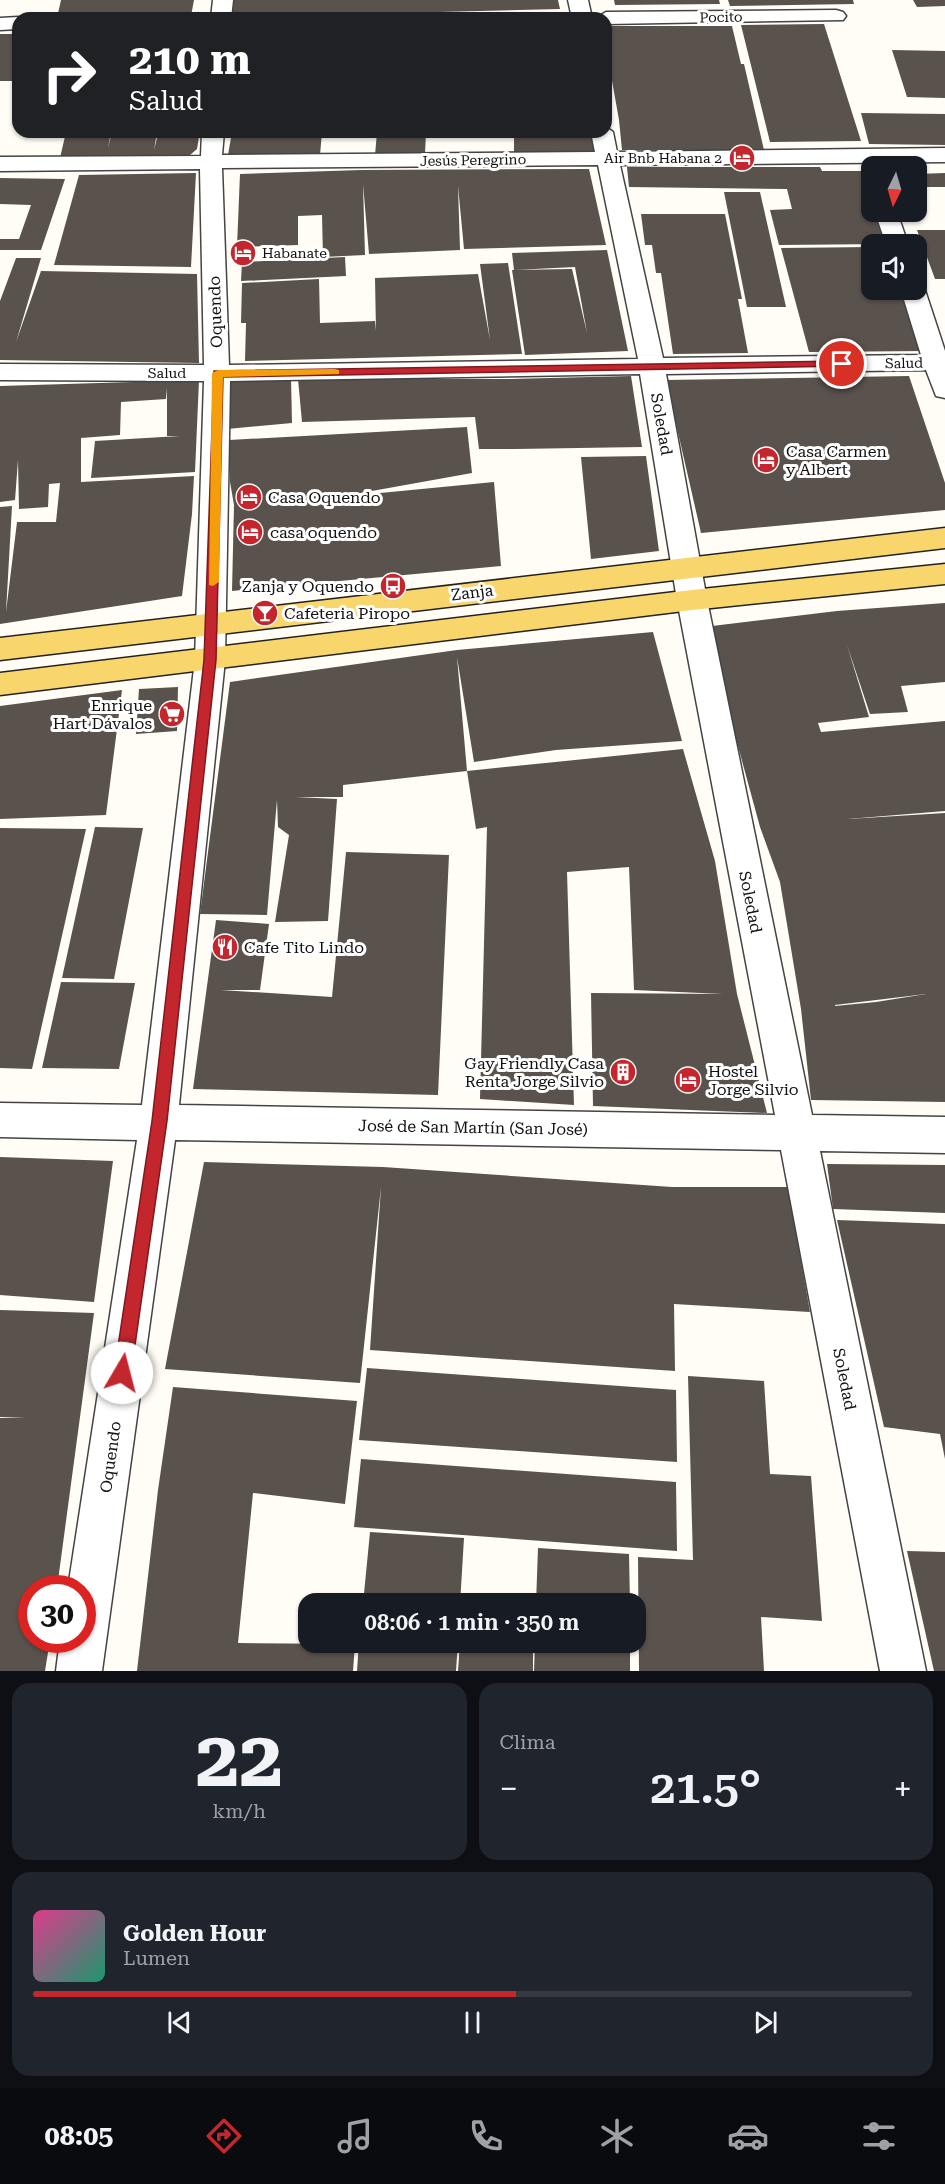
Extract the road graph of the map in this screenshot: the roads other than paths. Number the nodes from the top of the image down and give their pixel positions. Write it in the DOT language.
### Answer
graph roads {
  1 [pos="836,16"];
  2 [pos="612,18"];
  3 [pos="604,145"];
  4 [pos="212,147"];
  5 [pos="945,155"];
  6 [pos="927,157"];
  7 [pos="861,162"];
  8 [pos="0,164"];
  9 [pos="917,300"];
  10 [pos="941,362"];
  11 [pos="652,368"];
  12 [pos="0,372"];
  13 [pos="218,373"];
  14 [pos="945,390"];
  15 [pos="945,538"];
  16 [pos="686,564"];
  17 [pos="945,574"];
  18 [pos="692,600"];
  19 [pos="212,625"];
  20 [pos="0,649"];
  21 [pos="210,660"];
  22 [pos="0,684"];
  23 [pos="0,1120"];
  24 [pos="159,1121"];
  25 [pos="796,1132"];
  26 [pos="945,1136"];
  27 [pos="79,1671"];
  28 [pos="903,1671"];
  1 -- 2 [label="street, Pocito"];
  3 -- 4 [label="street, Jesús Peregrino"];
  3 -- 7 [label="street, Jesús Peregrino"];
  3 -- 11 [label="street, Soledad"];
  4 -- 8 [label="street, Jesús Peregrino"];
  4 -- 13 [label="street, Oquendo"];
  5 -- 6 [label="street, Jesús Peregrino"];
  9 -- 10 [label="street"];
  10 -- 11 [label="street, Salud"];
  10 -- 14 [label="street"];
  11 -- 13 [label="street, Salud"];
  11 -- 16 [label="street, Soledad"];
  12 -- 13 [label="street, Salud"];
  13 -- 19 [label="street, Oquendo"];
  15 -- 16 [label="main road, Zanja"];
  16 -- 18 [label="street, Soledad"];
  16 -- 19 [label="main road, Zanja"];
  17 -- 18 [label="main road"];
  18 -- 21 [label="main road"];
  18 -- 25 [label="street, Soledad"];
  19 -- 20 [label="main road, Zanja"];
  19 -- 21 [label="street, Oquendo"];
  21 -- 22 [label="main road"];
  21 -- 24 [label="street, Oquendo"];
  23 -- 24 [label="street, José de San Martín (San José)"];
  24 -- 25 [label="street, José de San Martín (San José)"];
  24 -- 27 [label="street, Oquendo"];
  25 -- 26 [label="street, José de San Martín (San José)"];
  25 -- 28 [label="street, Soledad"];
}
